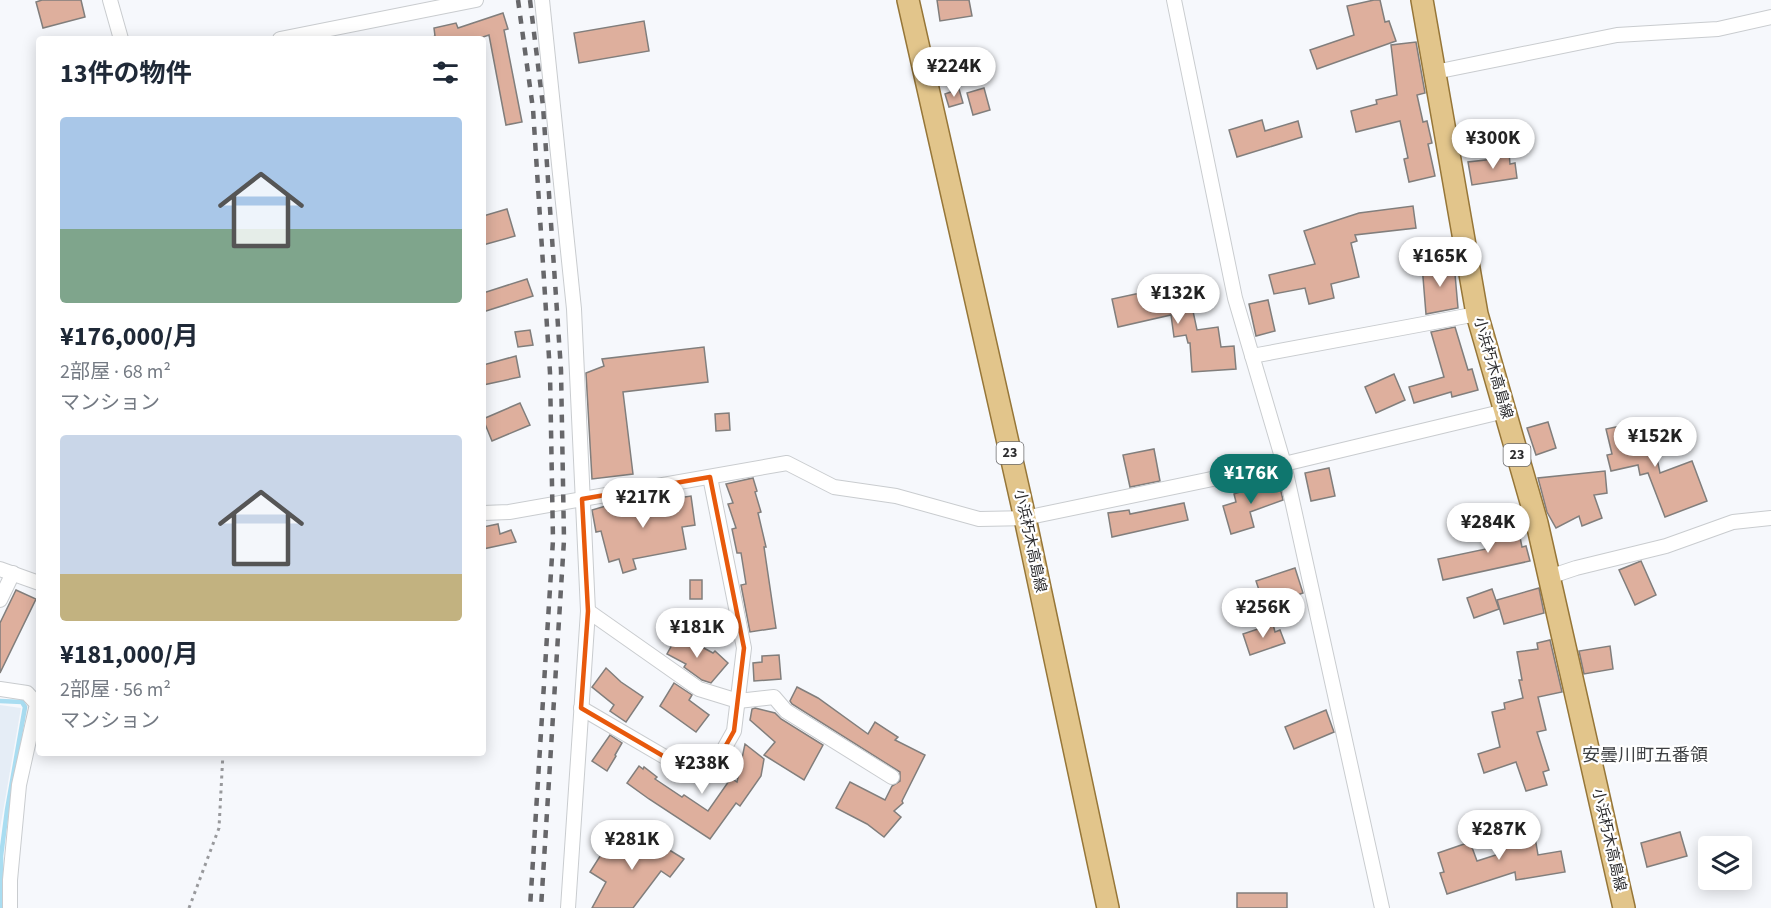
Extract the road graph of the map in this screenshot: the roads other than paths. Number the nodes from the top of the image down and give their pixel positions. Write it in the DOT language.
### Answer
graph roads {
  1 [pos="110,0"];
  2 [pos="476,0"];
  3 [pos="542,0"];
  4 [pos="908,0"];
  5 [pos="1174,0"];
  6 [pos="1422,0"];
  7 [pos="1771,17"];
  8 [pos="121,36"];
  9 [pos="295,36"];
  10 [pos="1435,72"];
  11 [pos="1477,314"];
  12 [pos="1252,357"];
  13 [pos="1505,411"];
  14 [pos="1284,464"];
  15 [pos="710,477"];
  16 [pos="582,499"];
  17 [pos="486,513"];
  18 [pos="1025,518"];
  19 [pos="1771,518"];
  20 [pos="0,555"];
  21 [pos="6,570"];
  22 [pos="1550,578"];
  23 [pos="36,582"];
  24 [pos="0,600"];
  25 [pos="588,611"];
  26 [pos="0,689"];
  27 [pos="738,701"];
  28 [pos="36,703"];
  29 [pos="581,708"];
  30 [pos="36,709"];
  31 [pos="892,777"];
  32 [pos="10,908"];
  33 [pos="567,908"];
  34 [pos="1108,908"];
  35 [pos="1382,908"];
  36 [pos="1624,908"];
  1 -- 8 [label="street"];
  2 -- 9 [label="street"];
  3 -- 16 [label="street"];
  4 -- 18 [label="main road, 小浜朽木高島線 / 23"];
  5 -- 12 [label="street"];
  6 -- 10 [label="main road, 小浜朽木高島線 / 23"];
  7 -- 10 [label="street"];
  10 -- 11 [label="main road, 小浜朽木高島線 / 23"];
  11 -- 12 [label="street"];
  11 -- 13 [label="main road, 小浜朽木高島線 / 23"];
  12 -- 14 [label="street"];
  13 -- 14 [label="street"];
  13 -- 22 [label="main road, 小浜朽木高島線 / 23"];
  14 -- 18 [label="street"];
  14 -- 35 [label="street"];
  15 -- 16 [label="street"];
  15 -- 18 [label="street"];
  15 -- 27 [label="street"];
  16 -- 17 [label="street"];
  16 -- 25 [label="street"];
  18 -- 34 [label="main road, 小浜朽木高島線 / 23"];
  19 -- 22 [label="street"];
  20 -- 21 [label="street"];
  21 -- 23 [label="street"];
  21 -- 24 [label="street"];
  22 -- 36 [label="main road, 小浜朽木高島線 / 23"];
  25 -- 27 [label="street"];
  25 -- 29 [label="street"];
  26 -- 28 [label="street"];
  27 -- 29 [label="street"];
  27 -- 31 [label="street"];
  29 -- 33 [label="street"];
  30 -- 32 [label="street"];
}
